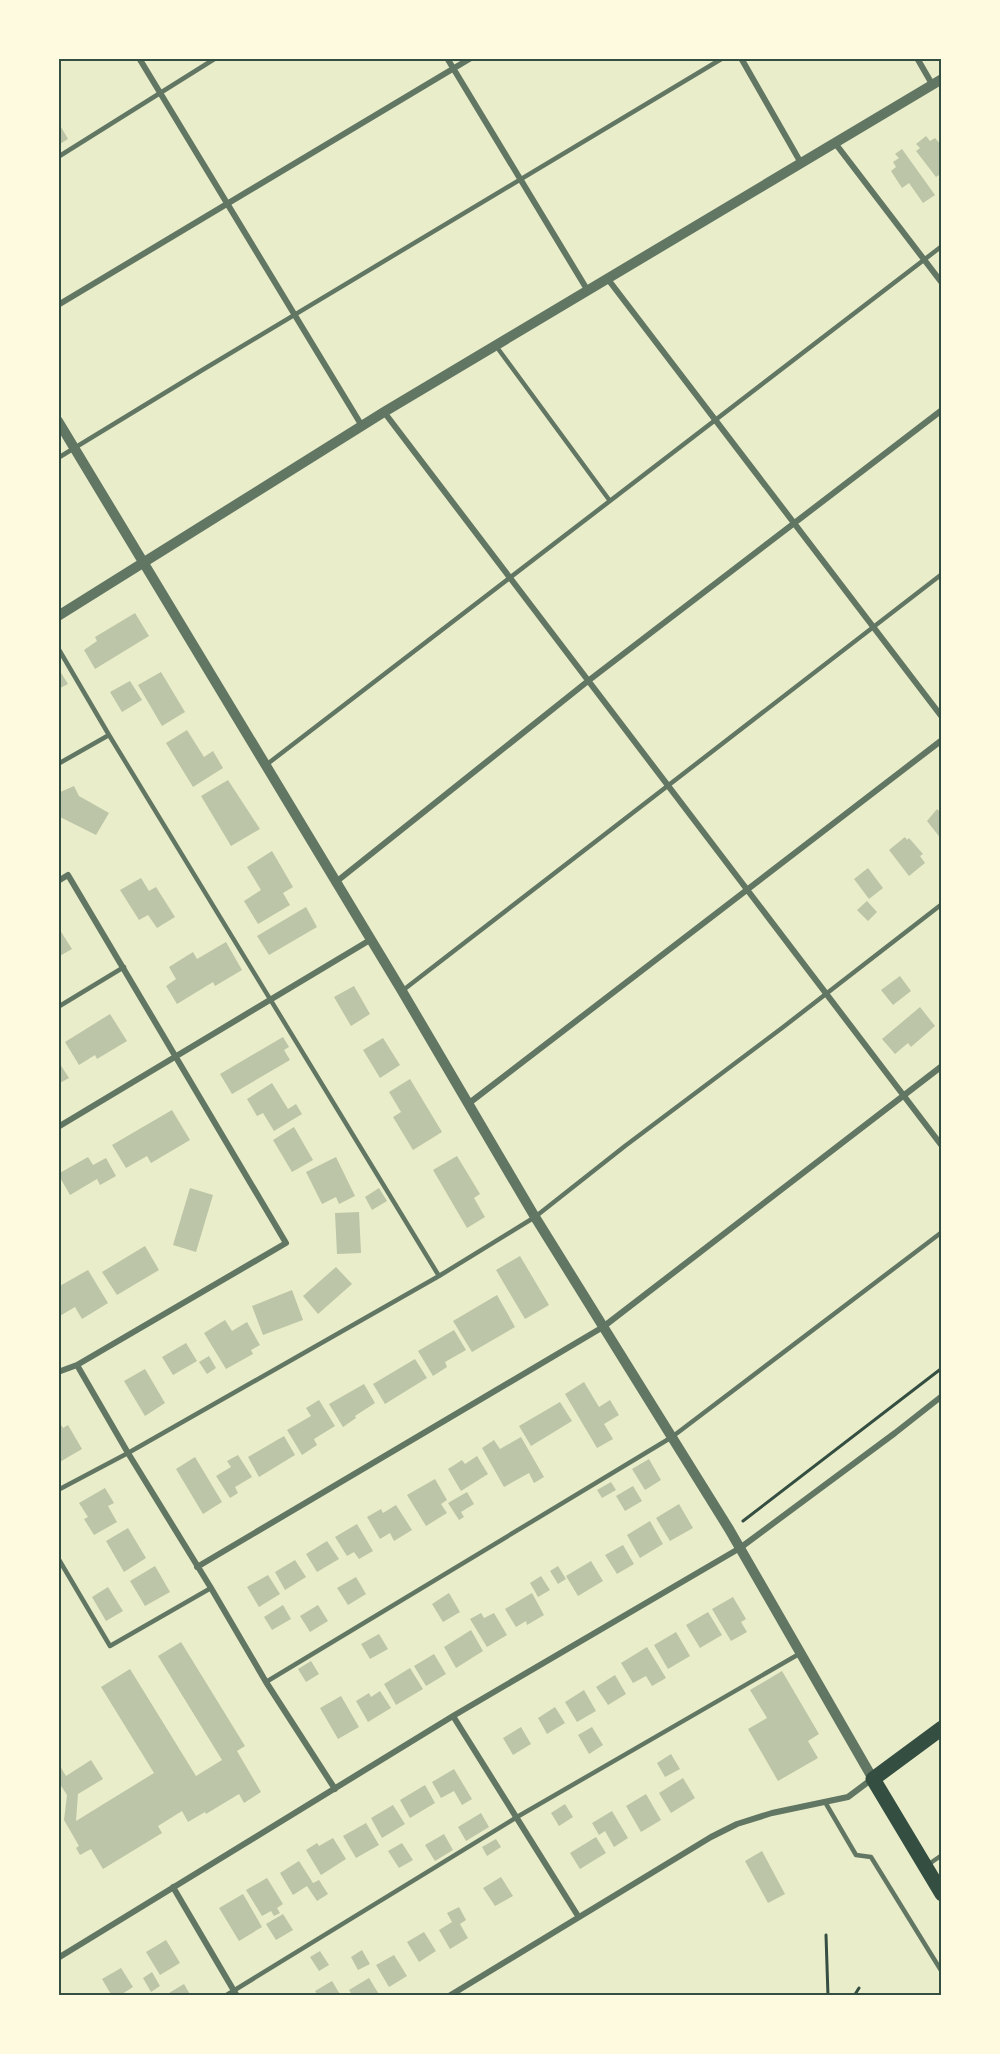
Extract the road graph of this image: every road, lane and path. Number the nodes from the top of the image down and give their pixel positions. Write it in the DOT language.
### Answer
graph roads {
  1 [pos="139,58"];
  2 [pos="216,58"];
  3 [pos="447,58"];
  4 [pos="471,58"];
  5 [pos="723,58"];
  6 [pos="741,58"];
  7 [pos="917,58"];
  8 [pos="454,69"];
  9 [pos="937,82"];
  10 [pos="160,92"];
  11 [pos="834,142"];
  12 [pos="58,157"];
  13 [pos="801,163"];
  14 [pos="520,180"];
  15 [pos="227,203"];
  16 [pos="942,246"];
  17 [pos="924,260"];
  18 [pos="607,278"];
  19 [pos="942,283"];
  20 [pos="588,291"];
  21 [pos="58,305"];
  22 [pos="295,314"];
  23 [pos="496,346"];
  24 [pos="942,410"];
  25 [pos="384,412"];
  26 [pos="715,420"];
  27 [pos="58,421"];
  28 [pos="362,426"];
  29 [pos="75,448"];
  30 [pos="58,458"];
  31 [pos="610,501"];
  32 [pos="794,523"];
  33 [pos="144,563"];
  34 [pos="942,574"];
  35 [pos="510,579"];
  36 [pos="58,616"];
  37 [pos="873,627"];
  38 [pos="58,648"];
  39 [pos="588,681"];
  40 [pos="942,717"];
  41 [pos="109,735"];
  42 [pos="942,740"];
  43 [pos="58,764"];
  44 [pos="266,765"];
  45 [pos="667,785"];
  46 [pos="58,881"];
  47 [pos="336,882"];
  48 [pos="746,890"];
  49 [pos="942,904"];
  50 [pos="370,940"];
  51 [pos="124,967"];
  52 [pos="402,992"];
  53 [pos="826,994"];
  54 [pos="272,999"];
  55 [pos="58,1007"];
  56 [pos="176,1056"];
  57 [pos="942,1066"];
  58 [pos="903,1096"];
  59 [pos="468,1104"];
  60 [pos="58,1127"];
  61 [pos="942,1146"];
  62 [pos="535,1217"];
  63 [pos="942,1232"];
  64 [pos="439,1276"];
  65 [pos="603,1327"];
  66 [pos="77,1365"];
  67 [pos="942,1368"];
  68 [pos="58,1372"];
  69 [pos="942,1396"];
  70 [pos="672,1437"];
  71 [pos="128,1453"];
  72 [pos="58,1490"];
  73 [pos="743,1521"];
  74 [pos="740,1548"];
  75 [pos="58,1558"];
  76 [pos="197,1567"];
  77 [pos="211,1588"];
  78 [pos="799,1654"];
  79 [pos="266,1682"];
  80 [pos="453,1716"];
  81 [pos="942,1728"];
  82 [pos="873,1779"];
  83 [pos="334,1789"];
  84 [pos="825,1802"];
  85 [pos="517,1817"];
  86 [pos="942,1855"];
  87 [pos="925,1866"];
  88 [pos="173,1887"];
  89 [pos="942,1894"];
  90 [pos="578,1916"];
  91 [pos="826,1935"];
  92 [pos="58,1958"];
  93 [pos="942,1972"];
  94 [pos="859,1988"];
  95 [pos="235,1993"];
  96 [pos="225,1995"];
  97 [pos="449,1995"];
  98 [pos="828,1995"];
  99 [pos="854,1995"];
  1 -- 10 [label="street"];
  2 -- 10 [label="lane"];
  3 -- 8 [label="street"];
  4 -- 8 [label="street"];
  5 -- 14 [label="lane"];
  6 -- 13 [label="street"];
  7 -- 9 [label="street"];
  8 -- 14 [label="street"];
  8 -- 15 [label="street"];
  9 -- 11 [label="street"];
  10 -- 12 [label="lane"];
  10 -- 15 [label="street"];
  11 -- 13 [label="street"];
  11 -- 17 [label="street"];
  13 -- 18 [label="street"];
  14 -- 20 [label="street"];
  14 -- 22 [label="lane"];
  15 -- 21 [label="street"];
  15 -- 22 [label="street"];
  16 -- 17 [label="lane"];
  17 -- 19 [label="street"];
  17 -- 26 [label="lane"];
  18 -- 20 [label="street"];
  18 -- 26 [label="street"];
  20 -- 23 [label="street"];
  22 -- 28 [label="street"];
  22 -- 29 [label="lane"];
  23 -- 25 [label="street"];
  23 -- 31 [label="lane"];
  24 -- 32 [label="street"];
  25 -- 28 [label="street"];
  25 -- 35 [label="street"];
  26 -- 31 [label="lane"];
  26 -- 32 [label="street"];
  27 -- 29 [label="street"];
  28 -- 33 [label="street"];
  29 -- 30 [label="lane"];
  29 -- 33 [label="street"];
  31 -- 35 [label="lane"];
  32 -- 37 [label="street"];
  32 -- 39 [label="street"];
  33 -- 36 [label="street"];
  33 -- 44 [label="street"];
  34 -- 37 [label="lane"];
  35 -- 39 [label="street"];
  35 -- 44 [label="lane"];
  37 -- 40 [label="street"];
  37 -- 45 [label="lane"];
  38 -- 41 [label="lane"];
  39 -- 45 [label="street"];
  39 -- 47 [label="street"];
  41 -- 43 [label="lane"];
  41 -- 54 [label="lane"];
  42 -- 48 [label="street"];
  44 -- 47 [label="street"];
  45 -- 48 [label="street"];
  45 -- 52 [label="lane"];
  46 -- 51 [label="street"];
  47 -- 50 [label="street"];
  48 -- 53 [label="street"];
  48 -- 59 [label="street"];
  49 -- 53 [label="lane"];
  50 -- 52 [label="street"];
  50 -- 54 [label="street"];
  51 -- 55 [label="lane"];
  51 -- 56 [label="street"];
  52 -- 59 [label="street"];
  53 -- 58 [label="street"];
  53 -- 62 [label="lane"];
  54 -- 56 [label="street"];
  54 -- 64 [label="lane"];
  56 -- 60 [label="street"];
  56 -- 66 [label="street"];
  57 -- 58 [label="street"];
  58 -- 61 [label="street"];
  58 -- 65 [label="street"];
  59 -- 62 [label="street"];
  62 -- 64 [label="lane"];
  62 -- 65 [label="street"];
  63 -- 70 [label="lane"];
  64 -- 71 [label="lane"];
  65 -- 70 [label="street"];
  65 -- 76 [label="street"];
  66 -- 68 [label="street"];
  66 -- 71 [label="street"];
  67 -- 73 [label="path"];
  69 -- 74 [label="street"];
  70 -- 74 [label="street"];
  70 -- 79 [label="lane"];
  71 -- 72 [label="lane"];
  71 -- 76 [label="street"];
  74 -- 78 [label="street"];
  74 -- 80 [label="street"];
  75 -- 77 [label="lane"];
  76 -- 77 [label="street"];
  77 -- 79 [label="street"];
  78 -- 82 [label="street"];
  78 -- 85 [label="lane"];
  79 -- 83 [label="street"];
  80 -- 83 [label="street"];
  80 -- 85 [label="street"];
  81 -- 82 [label="main road"];
  82 -- 84 [label="street"];
  82 -- 87 [label="main road"];
  83 -- 88 [label="street"];
  84 -- 90 [label="street"];
  84 -- 93 [label="lane"];
  85 -- 90 [label="street"];
  85 -- 95 [label="lane"];
  86 -- 87 [label="lane"];
  87 -- 89 [label="main road"];
  88 -- 92 [label="street"];
  88 -- 95 [label="street"];
  90 -- 97 [label="street"];
  91 -- 98 [label="path"];
  94 -- 99 [label="path"];
  95 -- 96 [label="lane"];
}
